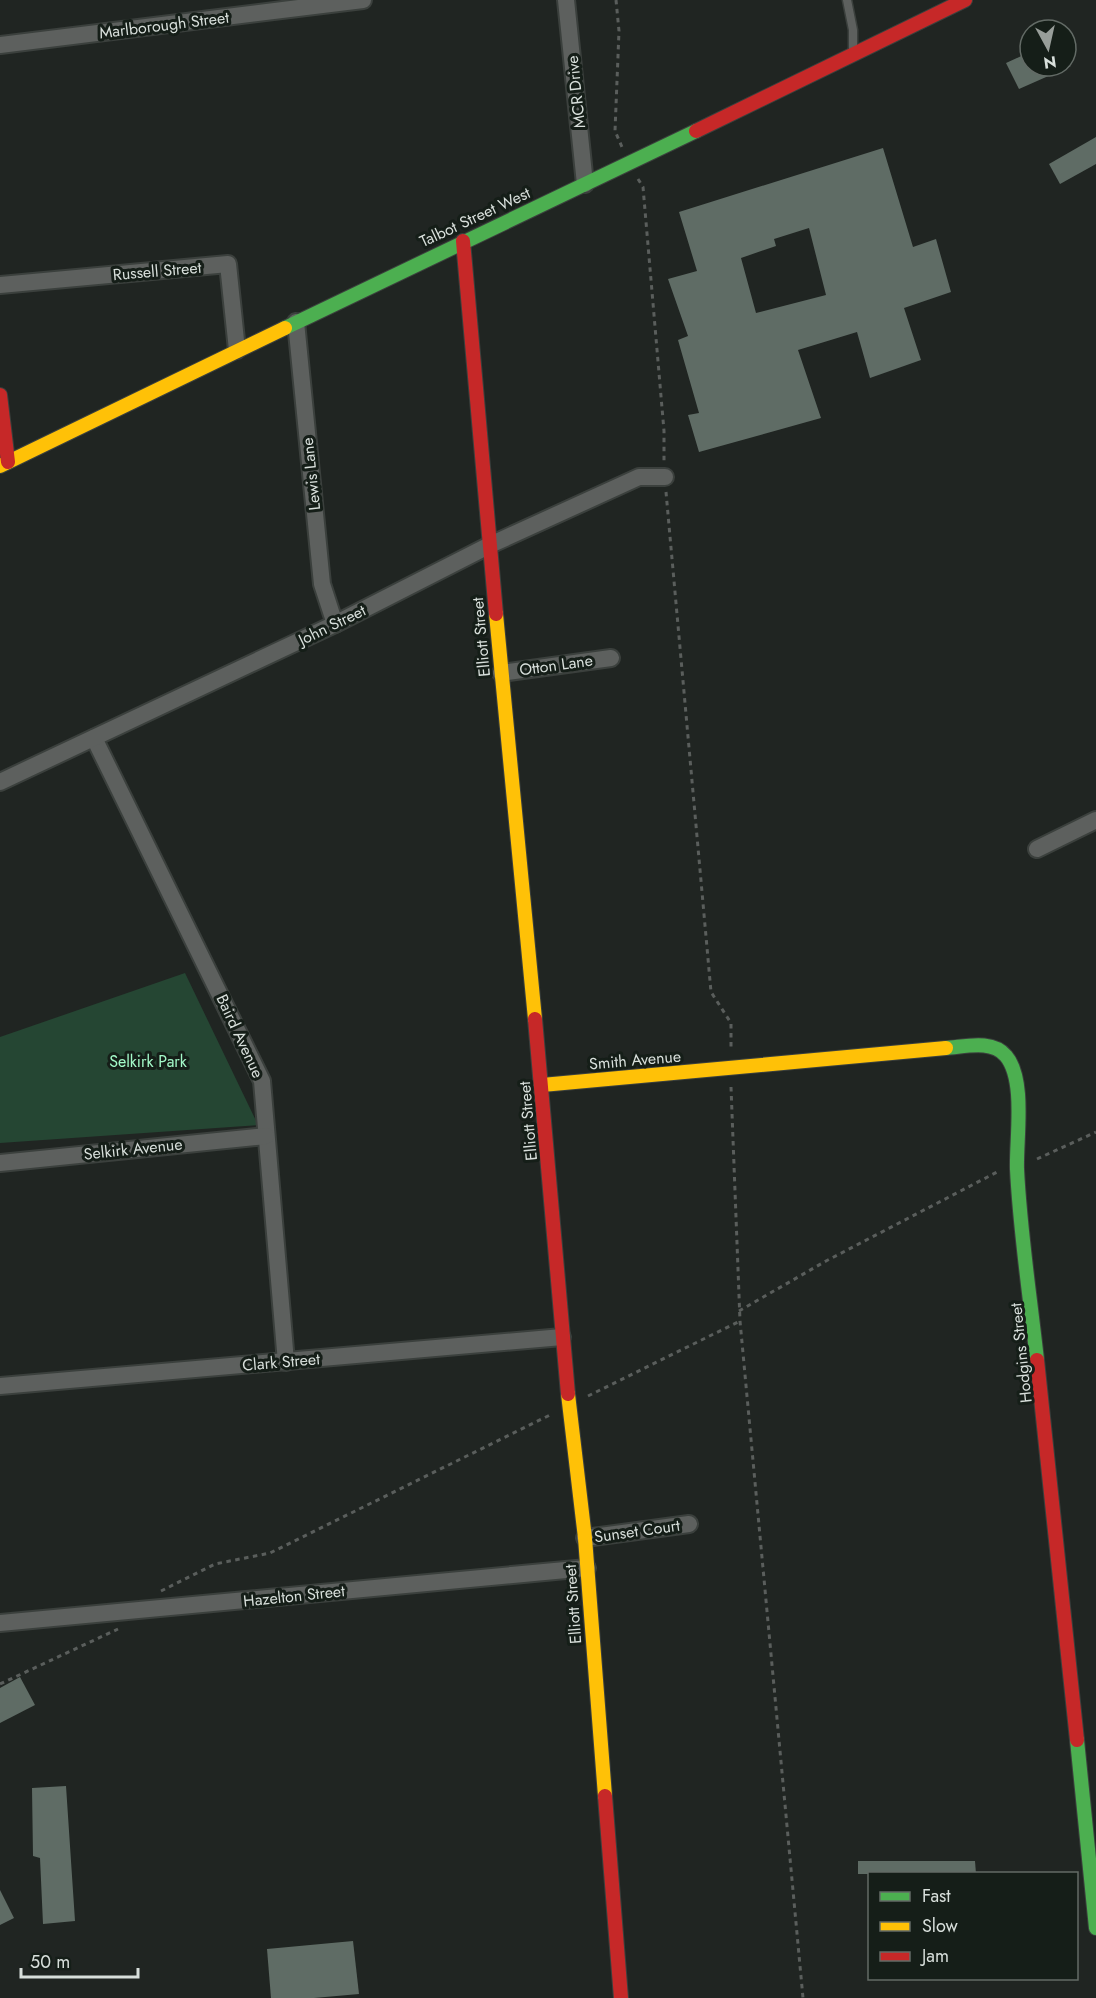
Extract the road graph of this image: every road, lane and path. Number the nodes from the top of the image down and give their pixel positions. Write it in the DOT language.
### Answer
graph roads {
  1 [pos="363,0"];
  2 [pos="566,0"];
  3 [pos="616,0"];
  4 [pos="846,0"];
  5 [pos="961,1"];
  6 [pos="0,45"];
  7 [pos="852,55"];
  8 [pos="629,164"];
  9 [pos="585,184"];
  10 [pos="463,241"];
  11 [pos="0,285"];
  12 [pos="296,322"];
  13 [pos="237,350"];
  14 [pos="0,395"];
  15 [pos="4,464"];
  16 [pos="665,477"];
  17 [pos="490,545"];
  18 [pos="335,624"];
  19 [pos="612,658"];
  20 [pos="501,673"];
  21 [pos="94,738"];
  22 [pos="0,782"];
  23 [pos="1096,820"];
  24 [pos="1037,849"];
  25 [pos="730,1068"];
  26 [pos="542,1085"];
  27 [pos="1096,1132"];
  28 [pos="266,1136"];
  29 [pos="0,1163"];
  30 [pos="1017,1168"];
  31 [pos="740,1311"];
  32 [pos="740,1321"];
  33 [pos="562,1337"];
  34 [pos="286,1362"];
  35 [pos="0,1386"];
  36 [pos="571,1404"];
  37 [pos="689,1524"];
  38 [pos="585,1538"];
  39 [pos="587,1568"];
  40 [pos="144,1611"];
  41 [pos="0,1623"];
  42 [pos="122,1627"];
  43 [pos="0,1684"];
  44 [pos="1096,1928"];
  45 [pos="621,1998"];
  46 [pos="803,1998"];
  1 -- 6 [label="street, Marlborough Street"];
  2 -- 9 [label="street, MCR Drive"];
  3 -- 8 [label="path"];
  4 -- 7 [label="lane"];
  5 -- 7 [label="street, Talbot Street West"];
  7 -- 8 [label="street, Talbot Street West"];
  8 -- 9 [label="street, Talbot Street West"];
  8 -- 16 [label="path"];
  9 -- 10 [label="street, Talbot Street West"];
  10 -- 12 [label="street, Talbot Street West"];
  10 -- 17 [label="street, Elliott Street"];
  11 -- 13 [label="street, Russell Street"];
  12 -- 13 [label="street, Talbot Street West"];
  12 -- 18 [label="street, Lewis Lane"];
  13 -- 15 [label="street, Talbot Street West"];
  14 -- 15 [label="street"];
  16 -- 17 [label="street, John Street"];
  16 -- 25 [label="path"];
  17 -- 18 [label="street, John Street"];
  17 -- 20 [label="street, Elliott Street"];
  18 -- 21 [label="street, John Street"];
  19 -- 20 [label="street, Otton Lane"];
  20 -- 26 [label="street, Elliott Street"];
  21 -- 22 [label="street, John Street"];
  21 -- 28 [label="street, Baird Avenue"];
  23 -- 24 [label="street"];
  25 -- 26 [label="street, Smith Avenue"];
  25 -- 30 [label="street, Hodgins Street"];
  25 -- 31 [label="path"];
  26 -- 33 [label="street, Elliott Street"];
  27 -- 30 [label="path"];
  28 -- 29 [label="street, Selkirk Avenue"];
  28 -- 34 [label="street, Baird Avenue"];
  30 -- 31 [label="path"];
  30 -- 44 [label="street, Hodgins Street"];
  31 -- 32 [label="path"];
  32 -- 36 [label="path"];
  32 -- 46 [label="path"];
  33 -- 34 [label="street, Clark Street"];
  33 -- 36 [label="street, Elliott Street"];
  34 -- 35 [label="street, Clark Street"];
  36 -- 38 [label="street, Elliott Street"];
  36 -- 40 [label="path"];
  37 -- 38 [label="street, Sunset Court"];
  38 -- 39 [label="street, Elliott Street"];
  39 -- 40 [label="street, Hazelton Street"];
  39 -- 45 [label="street, Elliott Street"];
  40 -- 41 [label="street, Hazelton Street"];
  42 -- 43 [label="path"];
}
